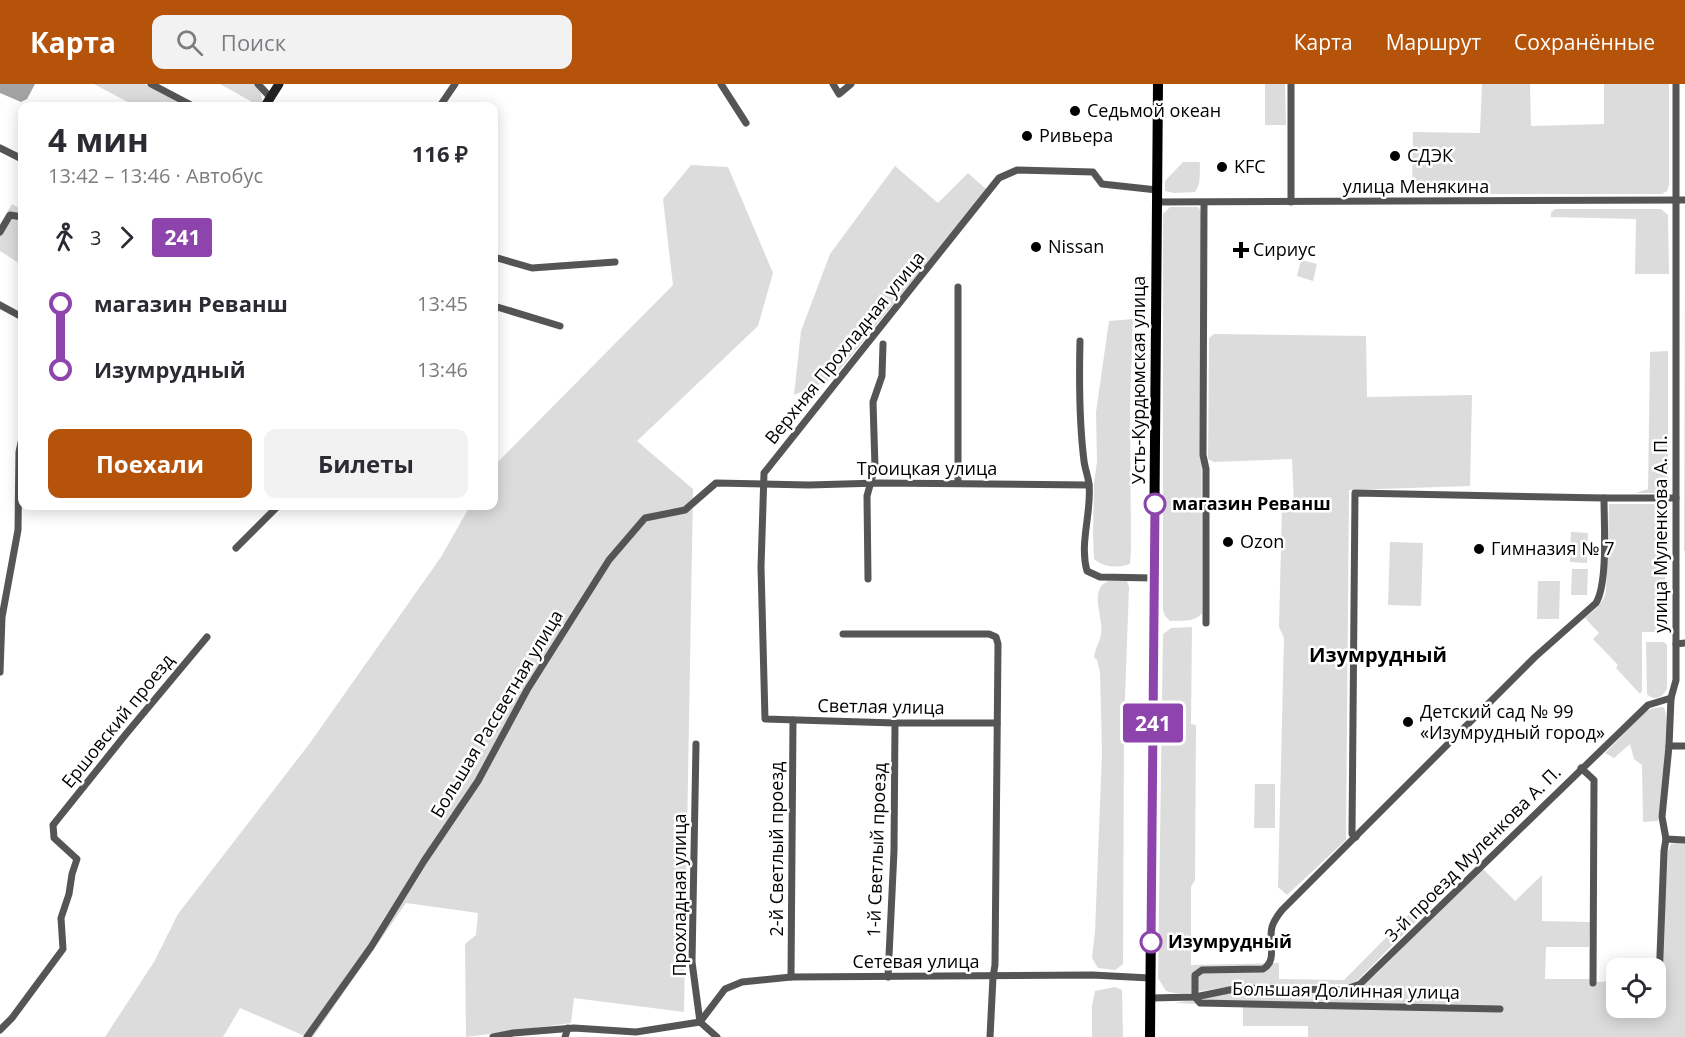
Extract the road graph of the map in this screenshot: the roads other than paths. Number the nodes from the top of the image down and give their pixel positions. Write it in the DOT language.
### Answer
graph roads {
  1 [pos="151,84"];
  2 [pos="258,84"];
  3 [pos="279,84"];
  4 [pos="455,84"];
  5 [pos="721,84"];
  6 [pos="833,84"];
  7 [pos="851,84"];
  8 [pos="1158,84"];
  9 [pos="1291,84"];
  10 [pos="1676,84"];
  11 [pos="271,98"];
  12 [pos="185,102"];
  13 [pos="268,102"];
  14 [pos="443,102"];
  15 [pos="746,123"];
  16 [pos="0,148"];
  17 [pos="18,157"];
  18 [pos="1157,190"];
  19 [pos="1676,200"];
  20 [pos="1685,200"];
  21 [pos="1157,202"];
  22 [pos="1291,202"];
  23 [pos="1204,203"];
  24 [pos="18,216"];
  25 [pos="0,232"];
  26 [pos="498,258"];
  27 [pos="615,261"];
  28 [pos="1681,266"];
  29 [pos="958,287"];
  30 [pos="0,305"];
  31 [pos="498,307"];
  32 [pos="18,315"];
  33 [pos="560,326"];
  34 [pos="1080,341"];
  35 [pos="883,344"];
  36 [pos="871,483"];
  37 [pos="958,483"];
  38 [pos="764,484"];
  39 [pos="1089,485"];
  40 [pos="1604,498"];
  41 [pos="1676,498"];
  42 [pos="18,510"];
  43 [pos="274,510"];
  44 [pos="236,548"];
  45 [pos="1154,578"];
  46 [pos="868,579"];
  47 [pos="1206,623"];
  48 [pos="843,634"];
  49 [pos="207,637"];
  50 [pos="1685,643"];
  51 [pos="1676,644"];
  52 [pos="0,672"];
  53 [pos="1671,698"];
  54 [pos="765,719"];
  55 [pos="793,720"];
  56 [pos="895,723"];
  57 [pos="997,723"];
  58 [pos="696,744"];
  59 [pos="1669,746"];
  60 [pos="1685,746"];
  61 [pos="1581,768"];
  62 [pos="1356,837"];
  63 [pos="1666,839"];
  64 [pos="1685,840"];
  65 [pos="1660,958"];
  66 [pos="791,977"];
  67 [pos="888,977"];
  68 [pos="993,977"];
  69 [pos="1150,978"];
  70 [pos="1593,983"];
  71 [pos="1351,988"];
  72 [pos="1195,997"];
  73 [pos="1150,998"];
  74 [pos="1500,1009"];
  75 [pos="700,1022"];
  76 [pos="568,1028"];
  77 [pos="0,1030"];
  78 [pos="307,1037"];
  79 [pos="493,1037"];
  80 [pos="565,1037"];
  81 [pos="717,1037"];
  82 [pos="990,1037"];
  83 [pos="1150,1037"];
  1 -- 12 [label="street"];
  2 -- 11 [label="street"];
  3 -- 11 [label="street"];
  4 -- 14 [label="street"];
  5 -- 15 [label="street"];
  6 -- 7 [label="street"];
  8 -- 18 [label="main road, Усть-Курдюмская улица"];
  9 -- 22 [label="street"];
  10 -- 19 [label="street, улица Муленкова А. П."];
  11 -- 13 [label="street"];
  16 -- 17 [label="street"];
  18 -- 21 [label="main road, Усть-Курдюмская улица"];
  18 -- 38 [label="street, Верхняя Прохладная улица"];
  19 -- 20 [label="street, улица Менякина"];
  19 -- 22 [label="street, улица Менякина"];
  19 -- 28 [label="street, улица Муленкова А. П."];
  21 -- 23 [label="street, улица Менякина"];
  21 -- 45 [label="main road, Усть-Курдюмская улица"];
  22 -- 23 [label="street, улица Менякина"];
  23 -- 47 [label="street"];
  24 -- 25 [label="street"];
  26 -- 27 [label="street"];
  28 -- 41 [label="street, улица Муленкова А. П."];
  29 -- 37 [label="street"];
  30 -- 32 [label="street"];
  31 -- 33 [label="street"];
  34 -- 39 [label="street"];
  35 -- 36 [label="street"];
  36 -- 37 [label="street, Троицкая улица"];
  36 -- 38 [label="street, Троицкая улица"];
  36 -- 46 [label="street"];
  37 -- 39 [label="street, Троицкая улица"];
  38 -- 54 [label="street, Верхняя Прохладная улица"];
  38 -- 78 [label="street, Большая Рассветная улица"];
  39 -- 45 [label="street"];
  40 -- 41 [label="street"];
  40 -- 62 [label="street"];
  40 -- 62 [label="street"];
  41 -- 51 [label="street, улица Муленкова А. П."];
  42 -- 52 [label="street"];
  43 -- 44 [label="street"];
  45 -- 69 [label="main road, Усть-Курдюмская улица"];
  48 -- 57 [label="street"];
  49 -- 77 [label="street, Ершовский проезд"];
  50 -- 51 [label="street"];
  51 -- 53 [label="street, улица Муленкова А. П."];
  53 -- 59 [label="street, улица Муленкова А. П."];
  53 -- 61 [label="street, 3-й проезд Муленкова А. П."];
  54 -- 55 [label="street, Светлая улица"];
  55 -- 56 [label="street, Светлая улица"];
  55 -- 66 [label="street, 2-й Светлый проезд"];
  56 -- 57 [label="street, Светлая улица"];
  56 -- 67 [label="street, 1-й Светлый проезд"];
  57 -- 68 [label="street"];
  58 -- 75 [label="street, Прохладная улица"];
  59 -- 60 [label="street"];
  59 -- 63 [label="street, улица Муленкова А. П."];
  61 -- 70 [label="street"];
  61 -- 71 [label="street, 3-й проезд Муленкова А. П."];
  62 -- 72 [label="street"];
  63 -- 64 [label="street"];
  63 -- 65 [label="street, улица Муленкова А. П."];
  66 -- 67 [label="street, Сетевая улица"];
  66 -- 75 [label="street, Сетевая улица"];
  67 -- 68 [label="street, Сетевая улица"];
  68 -- 69 [label="street, Сетевая улица"];
  68 -- 82 [label="street"];
  69 -- 73 [label="main road, Усть-Курдюмская улица"];
  71 -- 72 [label="street, Большая Долинная улица"];
  72 -- 73 [label="street, Большая Долинная улица"];
  72 -- 74 [label="street, Большая Долинная улица"];
  73 -- 83 [label="main road, Усть-Курдюмская улица"];
  75 -- 76 [label="street"];
  75 -- 81 [label="street"];
  76 -- 79 [label="street"];
  76 -- 80 [label="street"];
}
